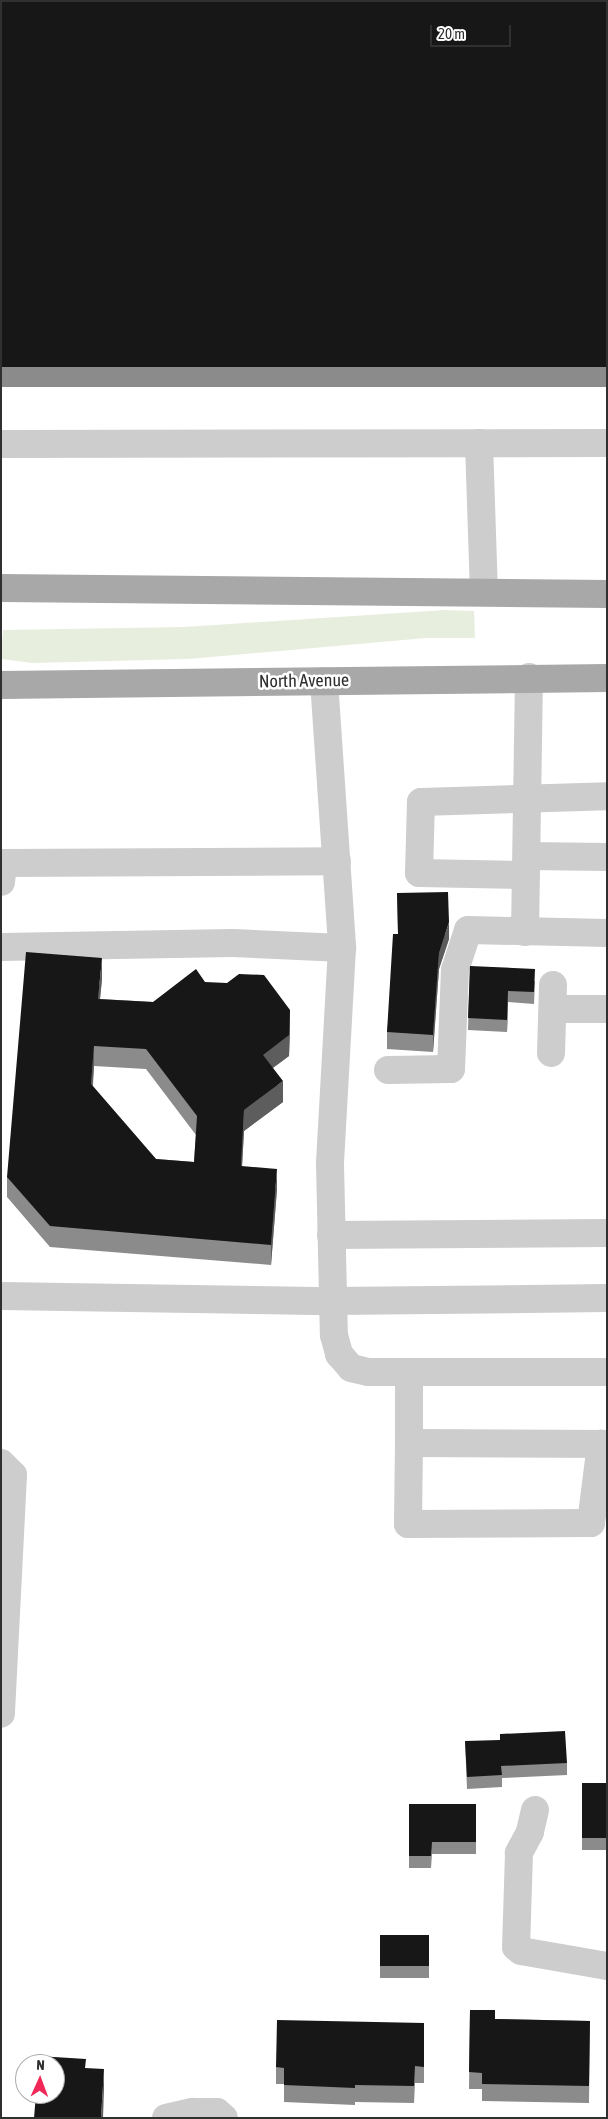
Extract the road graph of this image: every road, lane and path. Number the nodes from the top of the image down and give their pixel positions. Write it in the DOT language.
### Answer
graph roads {
  1 [pos="479,443"];
  2 [pos="607,443"];
  3 [pos="1,444"];
  4 [pos="1,588"];
  5 [pos="484,592"];
  6 [pos="607,594"];
  7 [pos="530,677"];
  8 [pos="607,678"];
  9 [pos="324,681"];
  10 [pos="1,685"];
  11 [pos="607,796"];
  12 [pos="527,799"];
  13 [pos="607,858"];
  14 [pos="338,860"];
  15 [pos="526,866"];
  16 [pos="1,882"];
  17 [pos="525,932"];
  18 [pos="607,933"];
  19 [pos="1,947"];
  20 [pos="342,948"];
  21 [pos="607,1009"];
  22 [pos="551,1053"];
  23 [pos="388,1070"];
  24 [pos="607,1233"];
  25 [pos="331,1235"];
  26 [pos="1,1296"];
  27 [pos="607,1298"];
  28 [pos="332,1301"];
  29 [pos="607,1372"];
  30 [pos="409,1373"];
  31 [pos="409,1443"];
  32 [pos="604,1444"];
  33 [pos="1,1463"];
  34 [pos="2,1701"];
  35 [pos="536,1810"];
  36 [pos="607,1966"];
  37 [pos="166,2118"];
  38 [pos="224,2118"];
  1 -- 2 [label="street"];
  1 -- 3 [label="street"];
  1 -- 5 [label="street"];
  4 -- 5 [label="main road"];
  5 -- 6 [label="main road"];
  7 -- 8 [label="main road, North Avenue"];
  7 -- 9 [label="main road, North Avenue"];
  7 -- 12 [label="street"];
  9 -- 10 [label="main road, North Avenue"];
  9 -- 14 [label="street"];
  11 -- 12 [label="street"];
  12 -- 15 [label="street"];
  12 -- 15 [label="street"];
  13 -- 15 [label="street"];
  14 -- 16 [label="street"];
  14 -- 20 [label="street"];
  15 -- 17 [label="street"];
  17 -- 18 [label="street"];
  17 -- 23 [label="street"];
  19 -- 20 [label="street"];
  20 -- 25 [label="street"];
  21 -- 22 [label="street"];
  24 -- 25 [label="street"];
  25 -- 28 [label="street"];
  26 -- 28 [label="street"];
  27 -- 28 [label="street"];
  28 -- 30 [label="street"];
  29 -- 30 [label="street"];
  30 -- 31 [label="street"];
  31 -- 32 [label="street"];
  31 -- 32 [label="street"];
  33 -- 34 [label="street"];
  35 -- 36 [label="street"];
  37 -- 38 [label="street"];
}
